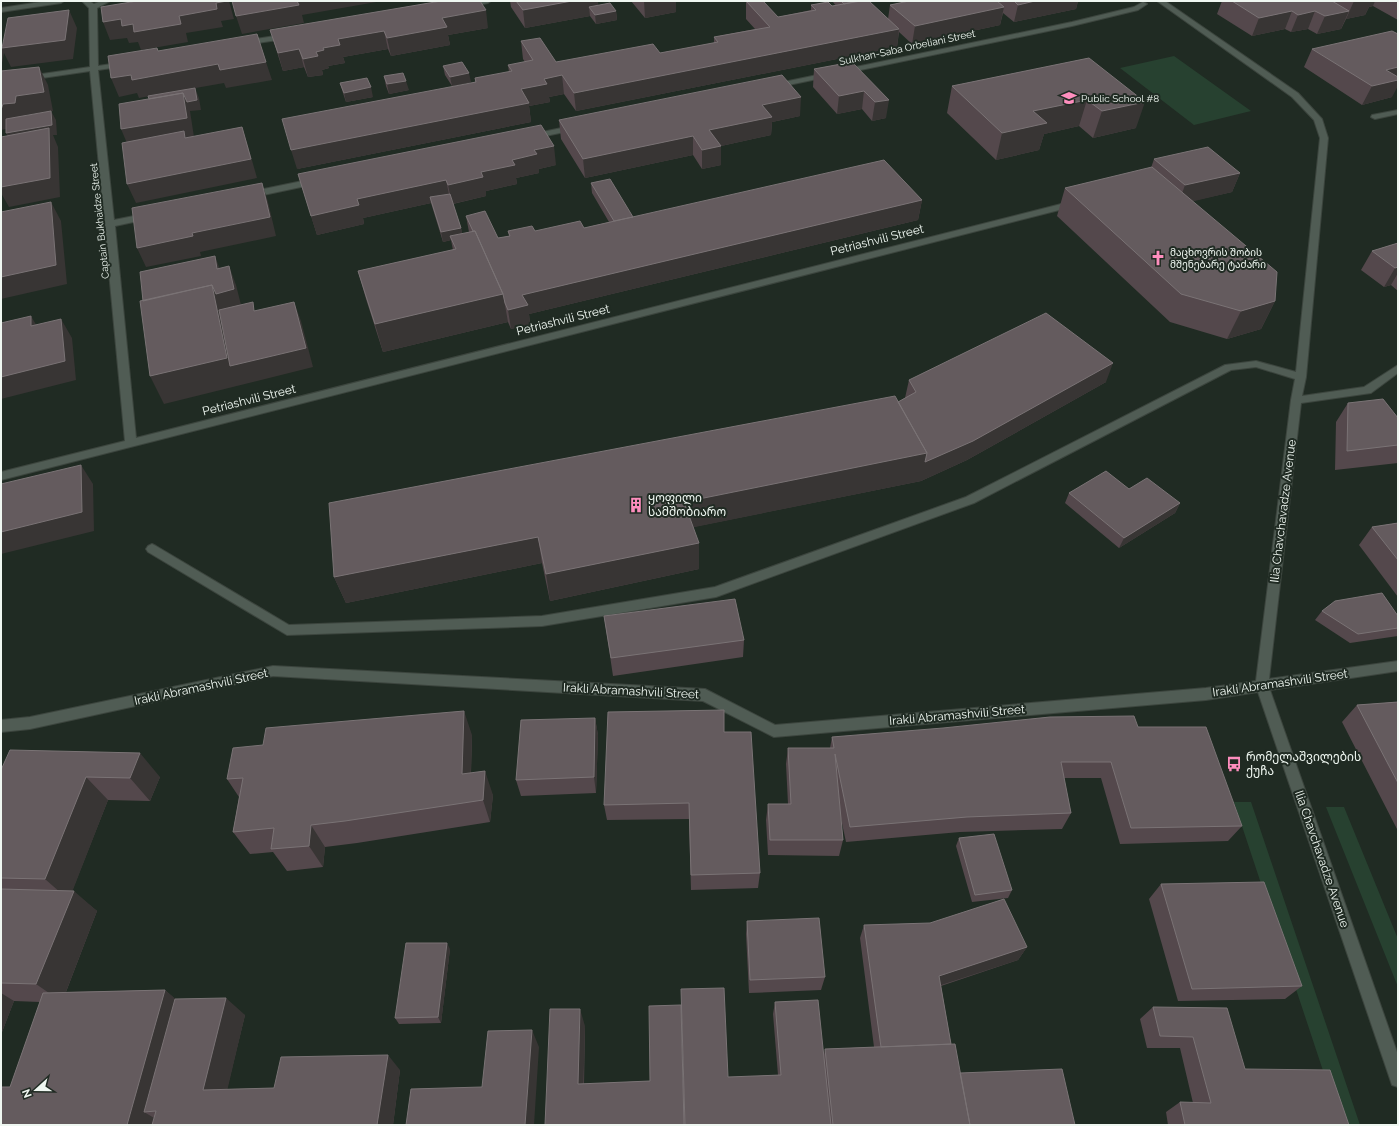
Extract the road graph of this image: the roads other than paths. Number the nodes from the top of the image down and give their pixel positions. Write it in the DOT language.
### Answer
graph roads {
  1 [pos="61,1"];
  2 [pos="107,1"];
  3 [pos="488,1"];
  4 [pos="1158,1"];
  5 [pos="1141,2"];
  6 [pos="89,4"];
  7 [pos="456,6"];
  8 [pos="1,10"];
  9 [pos="294,35"];
  10 [pos="233,45"];
  11 [pos="132,63"];
  12 [pos="94,69"];
  13 [pos="1,82"];
  14 [pos="767,87"];
  15 [pos="1398,112"];
  16 [pos="1375,118"];
  17 [pos="588,125"];
  18 [pos="525,138"];
  19 [pos="322,180"];
  20 [pos="243,196"];
  21 [pos="1084,201"];
  22 [pos="157,214"];
  23 [pos="110,224"];
  24 [pos="1398,368"];
  25 [pos="1301,377"];
  26 [pos="1296,400"];
  27 [pos="131,444"];
  28 [pos="1,476"];
  29 [pos="152,549"];
  30 [pos="1398,666"];
  31 [pos="1262,685"];
  32 [pos="1,726"];
  33 [pos="1398,1080"];
  1 -- 8 [label="street"];
  2 -- 6 [label="street"];
  3 -- 7 [label="street"];
  4 -- 5 [label="street, Sulkhan-Saba Orbeliani Street"];
  4 -- 25 [label="street, Ilia Chavchavadze Avenue"];
  5 -- 14 [label="street, Sulkhan-Saba Orbeliani Street"];
  6 -- 12 [label="street, Captain Bukhaidze Street"];
  9 -- 10 [label="street"];
  11 -- 12 [label="street"];
  12 -- 13 [label="street"];
  12 -- 23 [label="street, Captain Bukhaidze Street"];
  15 -- 16 [label="street"];
  17 -- 18 [label="street"];
  19 -- 20 [label="street"];
  21 -- 27 [label="street, Petriashvili Street"];
  22 -- 23 [label="street"];
  23 -- 27 [label="street, Captain Bukhaidze Street"];
  24 -- 26 [label="street"];
  25 -- 26 [label="street, Ilia Chavchavadze Avenue"];
  25 -- 29 [label="street"];
  26 -- 31 [label="street, Ilia Chavchavadze Avenue"];
  27 -- 28 [label="street, Petriashvili Street"];
  30 -- 31 [label="street, Irakli Abramashvili Street"];
  31 -- 32 [label="street, Irakli Abramashvili Street"];
  31 -- 33 [label="street, Ilia Chavchavadze Avenue"];
}
